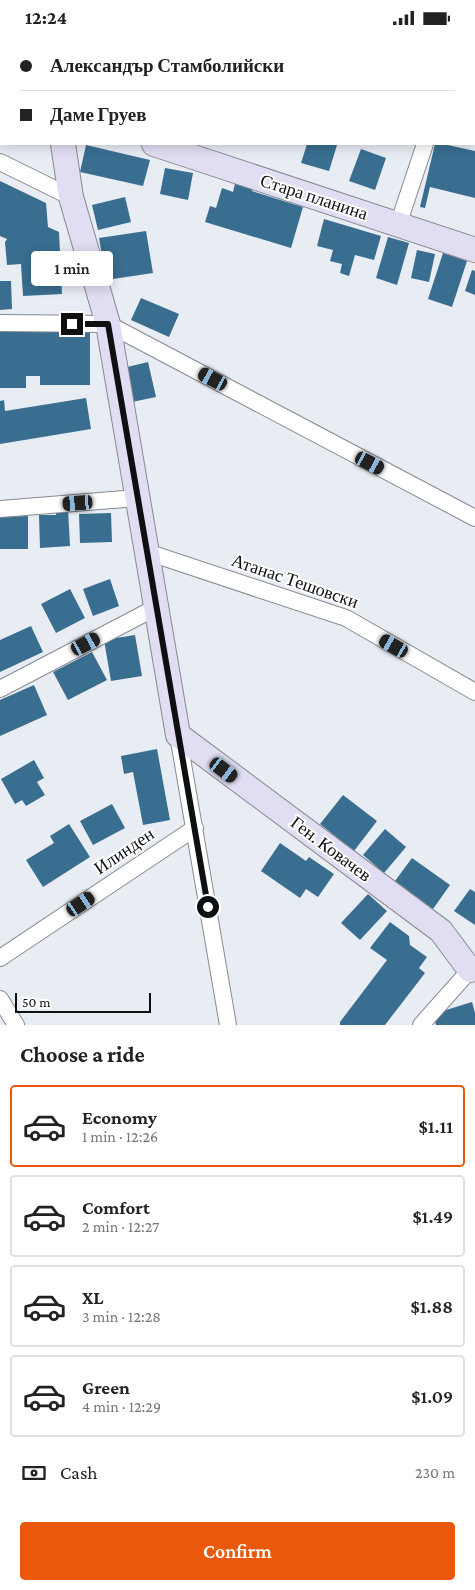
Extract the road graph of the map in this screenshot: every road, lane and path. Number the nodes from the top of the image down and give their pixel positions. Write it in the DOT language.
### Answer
graph roads {
  1 [pos="63,145"];
  2 [pos="425,145"];
  3 [pos="169,146"];
  4 [pos="0,162"];
  5 [pos="71,197"];
  6 [pos="398,225"];
  7 [pos="475,250"];
  8 [pos="0,323"];
  9 [pos="108,324"];
  10 [pos="137,499"];
  11 [pos="0,509"];
  12 [pos="475,518"];
  13 [pos="147,552"];
  14 [pos="156,608"];
  15 [pos="0,689"];
  16 [pos="475,692"];
  17 [pos="178,735"];
  18 [pos="195,828"];
  19 [pos="0,958"];
  20 [pos="473,975"];
  21 [pos="0,999"];
  22 [pos="16,1025"];
  23 [pos="228,1025"];
  24 [pos="421,1025"];
  1 -- 5 [label="street"];
  2 -- 6 [label="street"];
  3 -- 6 [label="street, Стара планина"];
  4 -- 5 [label="street"];
  5 -- 9 [label="street"];
  6 -- 7 [label="street, Стара планина"];
  8 -- 9 [label="street"];
  9 -- 10 [label="street"];
  9 -- 12 [label="street"];
  10 -- 11 [label="street"];
  10 -- 13 [label="street"];
  13 -- 14 [label="street"];
  13 -- 16 [label="street, Атанас Тешовски"];
  14 -- 15 [label="street"];
  14 -- 17 [label="street"];
  17 -- 18 [label="street"];
  17 -- 20 [label="street, Ген. Ковачев"];
  18 -- 19 [label="street, Илинден"];
  18 -- 23 [label="street"];
  20 -- 24 [label="street"];
  21 -- 22 [label="street"];
}
